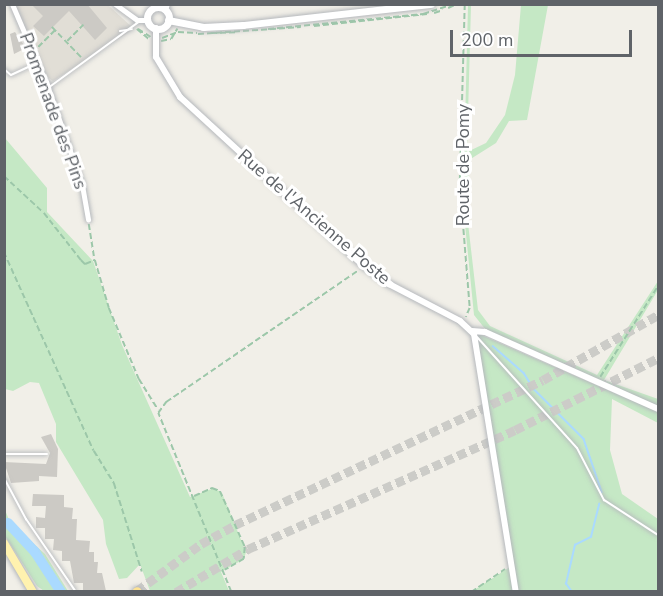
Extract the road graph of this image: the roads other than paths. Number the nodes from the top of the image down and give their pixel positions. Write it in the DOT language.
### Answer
graph roads {
  1 [pos="12,4"];
  2 [pos="115,4"];
  3 [pos="431,4"];
  4 [pos="149,7"];
  5 [pos="166,7"];
  6 [pos="168,20"];
  7 [pos="144,21"];
  8 [pos="135,28"];
  9 [pos="156,28"];
  10 [pos="120,31"];
  11 [pos="38,63"];
  12 [pos="4,69"];
  13 [pos="48,88"];
  14 [pos="88,219"];
  15 [pos="473,332"];
  16 [pos="658,410"];
  17 [pos="4,454"];
  18 [pos="47,454"];
  19 [pos="4,478"];
  20 [pos="658,536"];
  21 [pos="4,543"];
  22 [pos="31,589"];
  23 [pos="39,591"];
  24 [pos="76,591"];
  25 [pos="516,591"];
  1 -- 11 [label="street, Promenade des Pins"];
  2 -- 7 [label="street"];
  3 -- 6 [label="main road"];
  4 -- 5 [label="main road"];
  4 -- 7 [label="main road"];
  5 -- 6 [label="main road"];
  6 -- 9 [label="main road"];
  7 -- 8 [label="lane"];
  7 -- 9 [label="main road"];
  8 -- 10 [label="lane"];
  8 -- 13 [label="lane"];
  9 -- 15 [label="street, Rue de l'Ancienne Poste"];
  11 -- 12 [label="lane"];
  11 -- 13 [label="street, Promenade des Pins"];
  13 -- 14 [label="street, Promenade des Pins"];
  15 -- 16 [label="street, Rue de l'Ancienne Poste"];
  15 -- 20 [label="lane"];
  15 -- 25 [label="street"];
  17 -- 18 [label="lane"];
  19 -- 24 [label="lane"];
  21 -- 22 [label="main road"];
  22 -- 23 [label="lane"];
}
